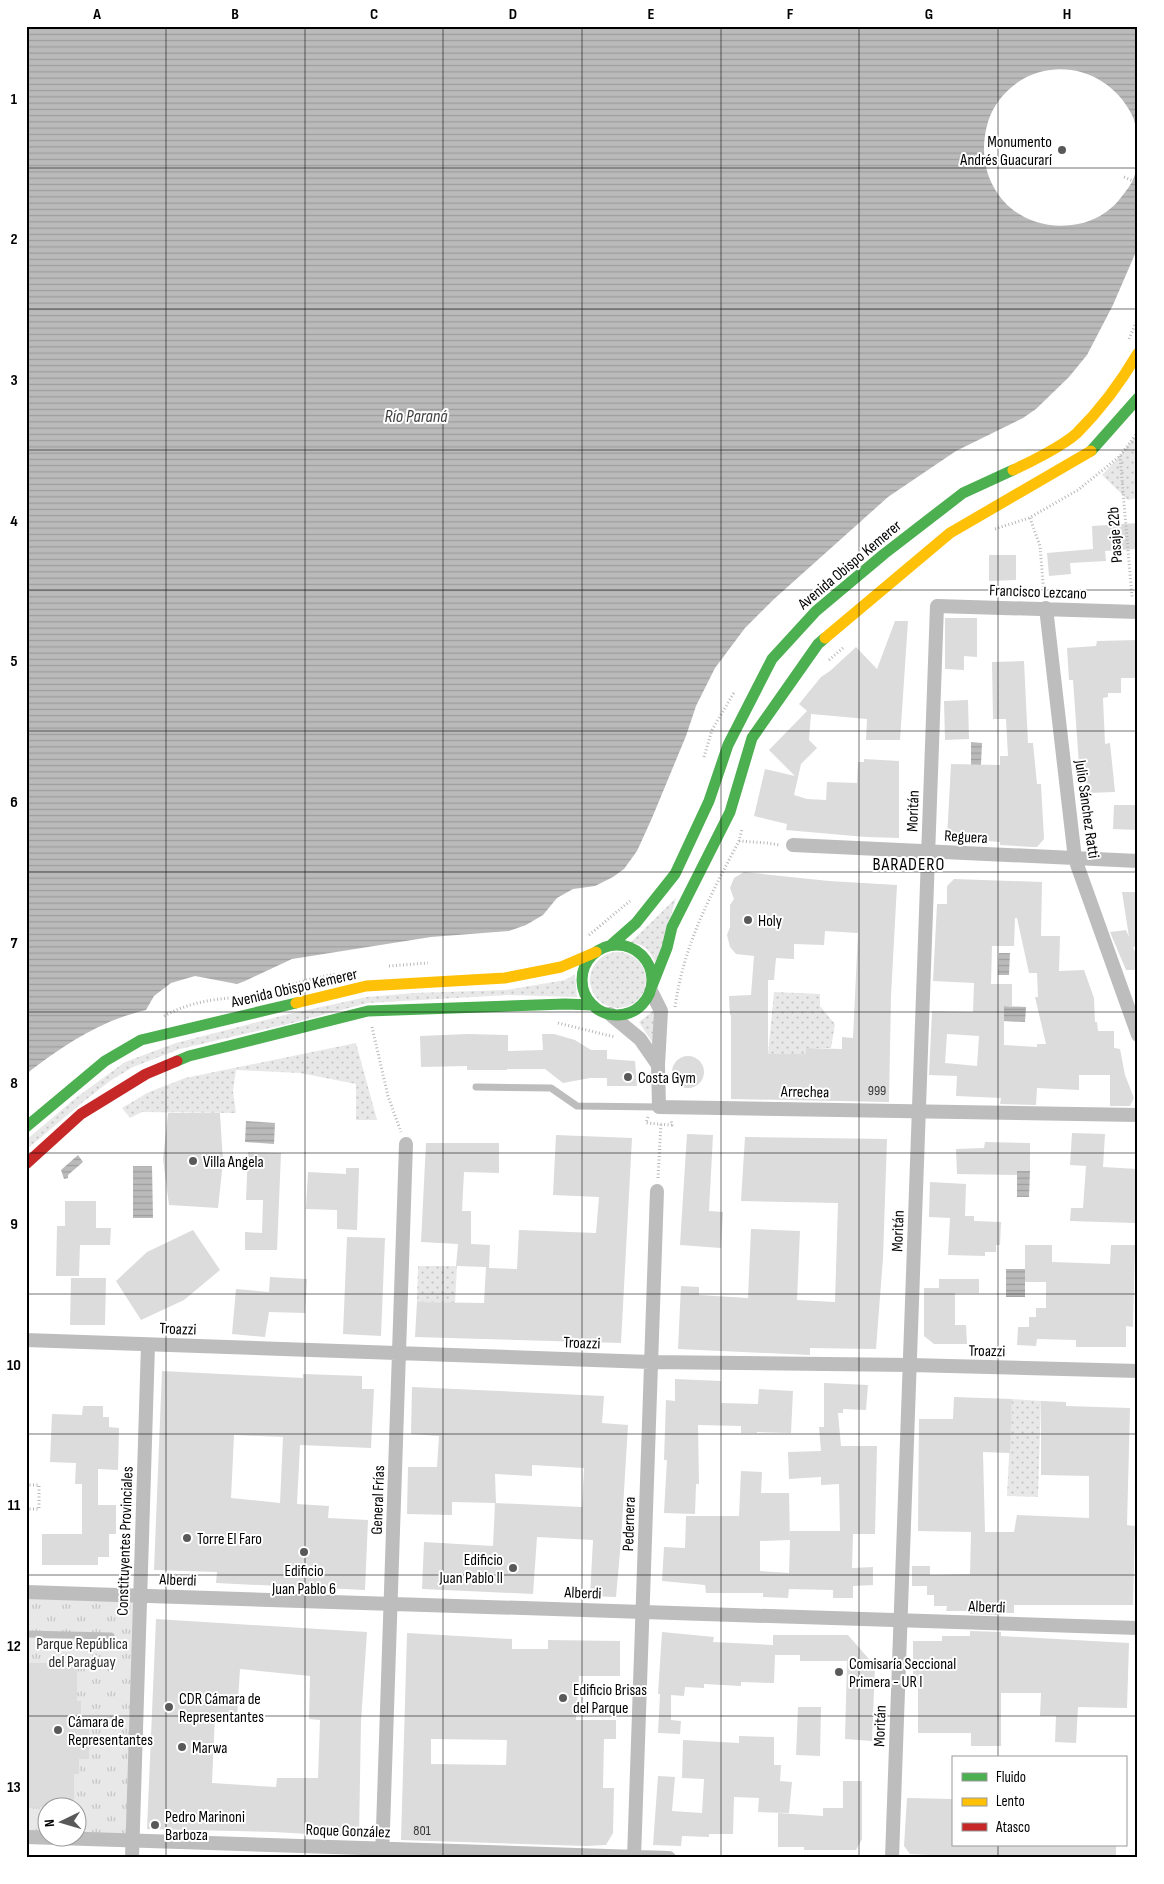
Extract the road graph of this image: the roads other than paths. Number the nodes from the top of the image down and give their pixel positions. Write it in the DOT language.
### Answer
graph roads {
  1 [pos="1138,353"];
  2 [pos="1138,398"];
  3 [pos="937,606"];
  4 [pos="1046,608"];
  5 [pos="1135,612"];
  6 [pos="793,845"];
  7 [pos="928,851"];
  8 [pos="1075,858"];
  9 [pos="1138,861"];
  10 [pos="611,945"];
  11 [pos="596,952"];
  12 [pos="651,988"];
  13 [pos="593,1006"];
  14 [pos="610,1014"];
  15 [pos="1138,1035"];
  16 [pos="658,1065"];
  17 [pos="476,1087"];
  18 [pos="659,1106"];
  19 [pos="919,1111"];
  20 [pos="1138,1115"];
  21 [pos="26,1127"];
  22 [pos="406,1144"];
  23 [pos="26,1164"];
  24 [pos="657,1191"];
  25 [pos="26,1340"];
  26 [pos="148,1344"];
  27 [pos="399,1353"];
  28 [pos="650,1362"];
  29 [pos="910,1365"];
  30 [pos="1138,1371"];
  31 [pos="26,1592"];
  32 [pos="140,1596"];
  33 [pos="391,1604"];
  34 [pos="642,1612"];
  35 [pos="901,1620"];
  36 [pos="1138,1628"];
  37 [pos="26,1634"];
  38 [pos="111,1636"];
  39 [pos="26,1837"];
  40 [pos="132,1840"];
  41 [pos="383,1853"];
  42 [pos="634,1857"];
  43 [pos="132,1858"];
  44 [pos="669,1858"];
  45 [pos="892,1858"];
  1 -- 10 [label="main road, Avenida Obispo Kemerer"];
  2 -- 12 [label="main road"];
  3 -- 4 [label="street, Francisco Lezcano"];
  3 -- 7 [label="street, Moritán"];
  4 -- 5 [label="street, Francisco Lezcano"];
  4 -- 8 [label="street, Julio Sánchez Ratti"];
  6 -- 7 [label="street, Reguera"];
  7 -- 8 [label="street, Reguera"];
  7 -- 19 [label="street, Moritán"];
  8 -- 9 [label="street, Reguera"];
  8 -- 15 [label="street, Julio Sánchez Ratti"];
  10 -- 11 [label="main road, Avenida Obispo Kemerer"];
  10 -- 12 [label="main road"];
  11 -- 13 [label="main road"];
  11 -- 21 [label="main road, Avenida Obispo Kemerer"];
  12 -- 14 [label="main road"];
  12 -- 16 [label="street"];
  13 -- 14 [label="main road"];
  13 -- 23 [label="main road"];
  14 -- 16 [label="street"];
  16 -- 18 [label="street"];
  17 -- 18 [label="lane, Arrechea"];
  18 -- 19 [label="street, Arrechea"];
  19 -- 20 [label="street, Arrechea"];
  19 -- 29 [label="street, Moritán"];
  22 -- 27 [label="street, General Frías"];
  24 -- 28 [label="street, Pedernera"];
  25 -- 26 [label="street, Troazzi"];
  26 -- 27 [label="street, Troazzi"];
  26 -- 32 [label="street, Constituyentes Provinciales"];
  27 -- 28 [label="street, Troazzi"];
  27 -- 33 [label="street, General Frías"];
  28 -- 29 [label="street, Troazzi"];
  28 -- 34 [label="street, Pedernera"];
  29 -- 30 [label="street, Troazzi"];
  29 -- 35 [label="street, Moritán"];
  31 -- 32 [label="street, Alberdi"];
  32 -- 33 [label="street, Alberdi"];
  32 -- 40 [label="street, Constituyentes Provinciales"];
  33 -- 34 [label="street, Alberdi"];
  33 -- 41 [label="street, General Frías"];
  34 -- 35 [label="street, Alberdi"];
  34 -- 42 [label="street, Pedernera"];
  35 -- 36 [label="street, Alberdi"];
  35 -- 45 [label="street, Moritán"];
  37 -- 38 [label="lane"];
  39 -- 40 [label="street, Roque González"];
  40 -- 41 [label="street, Roque González"];
  40 -- 43 [label="street, Constituyentes Provinciales"];
  41 -- 42 [label="street, Roque González"];
  42 -- 44 [label="street, Roque González"];
}
